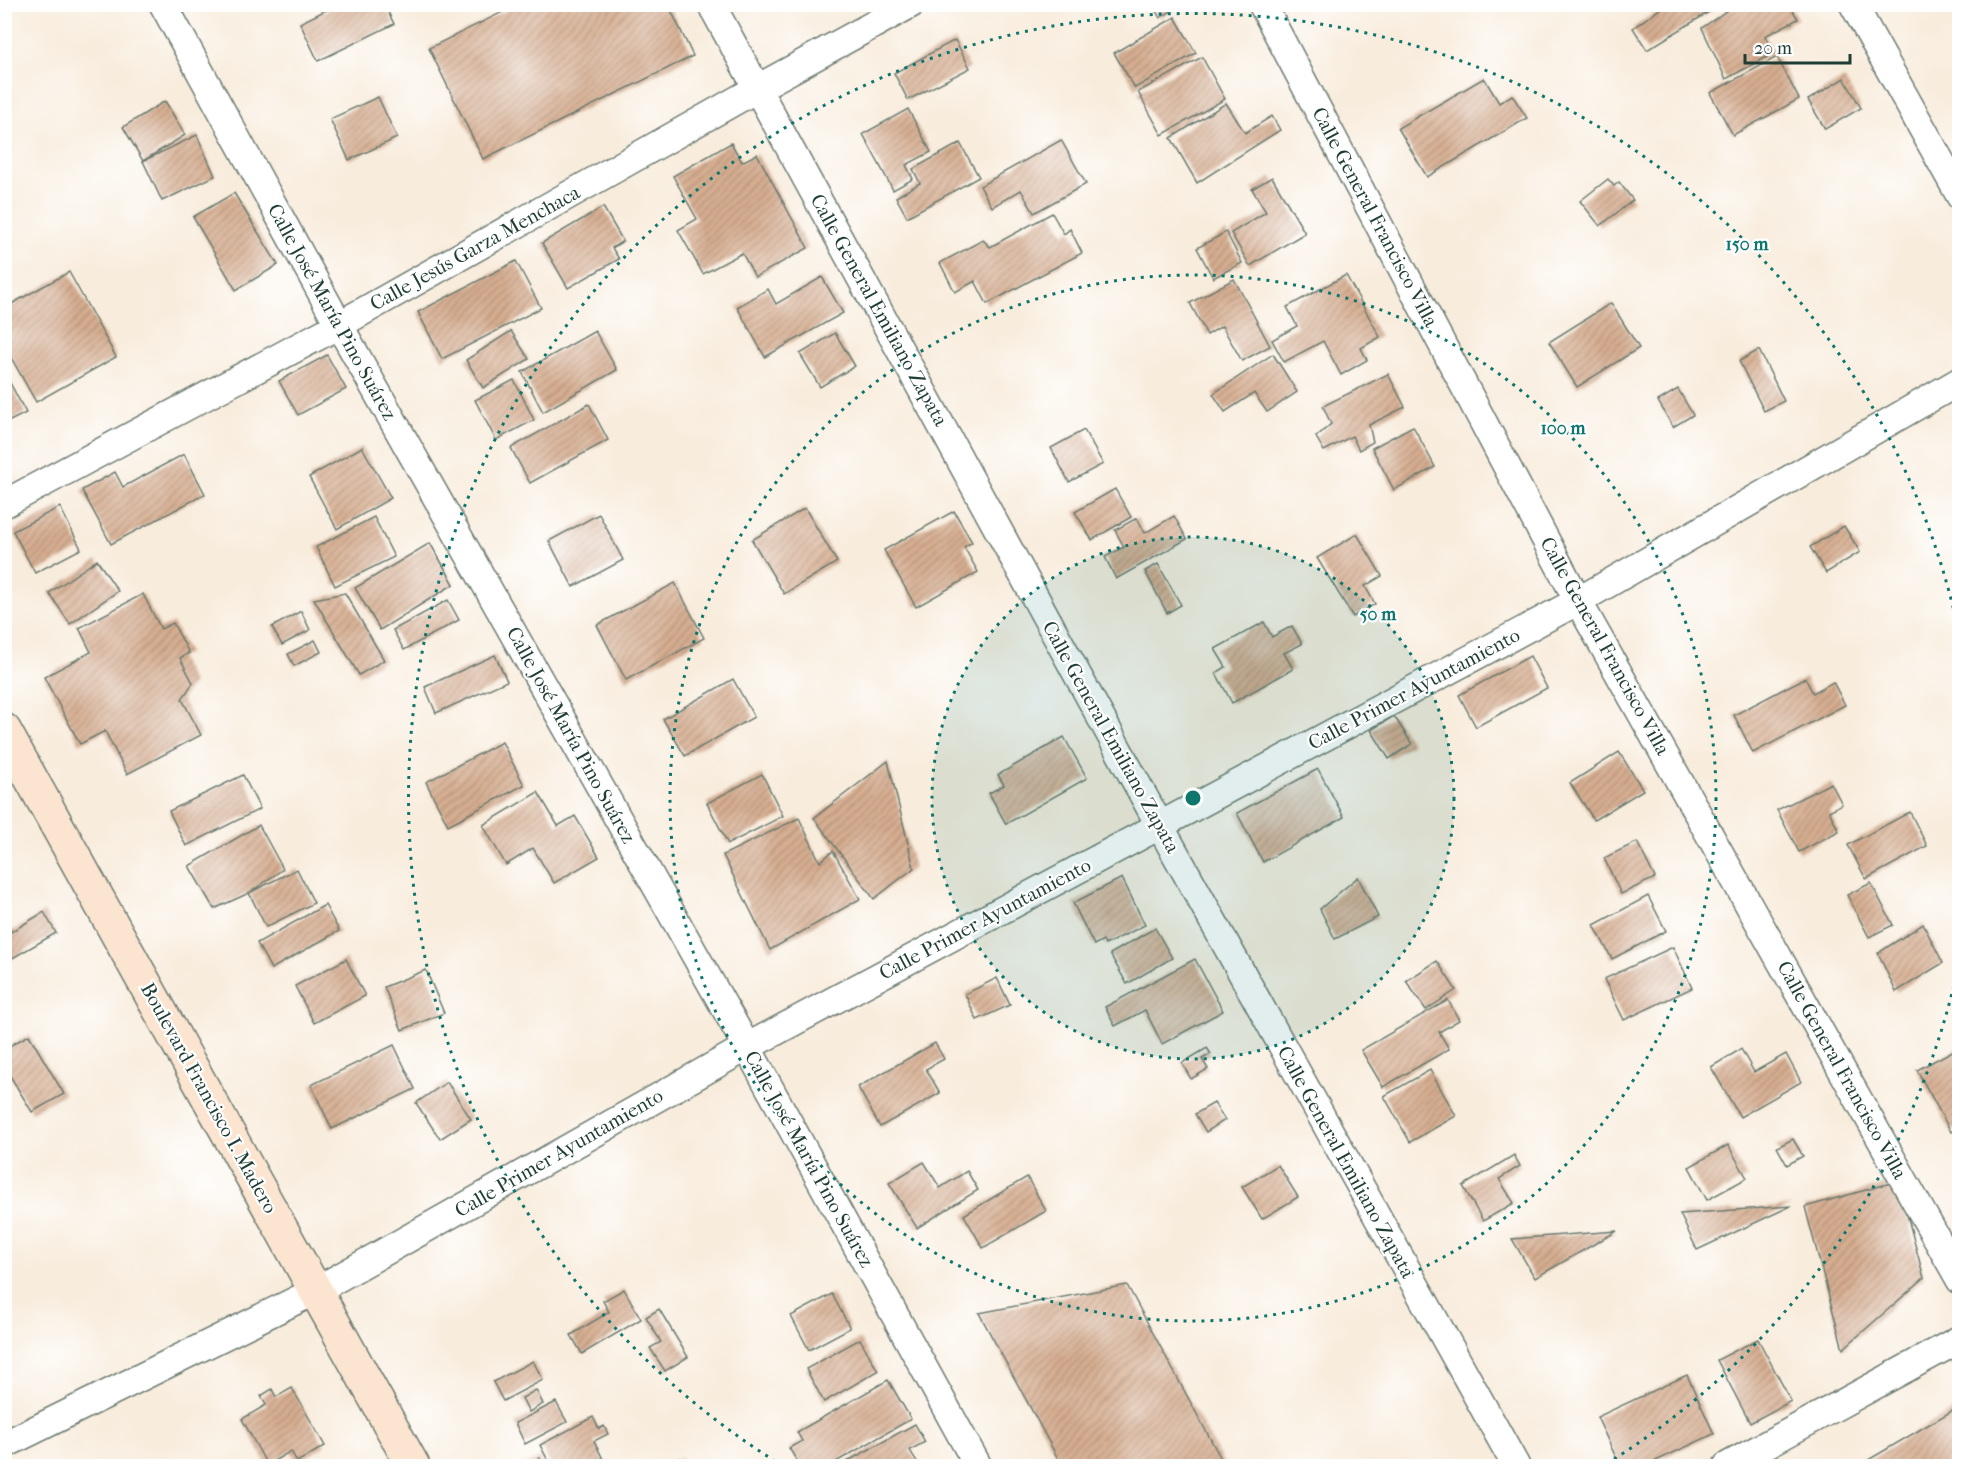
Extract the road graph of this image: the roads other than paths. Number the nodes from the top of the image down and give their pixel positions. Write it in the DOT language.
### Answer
graph roads {
  1 [pos="163,4"];
  2 [pos="711,4"];
  3 [pos="911,4"];
  4 [pos="1263,4"];
  5 [pos="1854,4"];
  6 [pos="758,88"];
  7 [pos="1959,196"];
  8 [pos="339,325"];
  9 [pos="1959,381"];
  10 [pos="4,504"];
  11 [pos="1578,601"];
  12 [pos="4,730"];
  13 [pos="1160,826"];
  14 [pos="747,1047"];
  15 [pos="1959,1280"];
  16 [pos="317,1290"];
  17 [pos="1959,1339"];
  18 [pos="4,1444"];
  19 [pos="413,1467"];
  20 [pos="978,1467"];
  21 [pos="1516,1467"];
  22 [pos="1727,1467"];
  1 -- 8 [label="street, Calle José María Pino Suárez"];
  2 -- 6 [label="street, Calle General Emiliano Zapata"];
  3 -- 6 [label="street, Calle Jesús Garza Menchaca"];
  4 -- 11 [label="street, Calle General Francisco Villa"];
  5 -- 7 [label="street"];
  6 -- 8 [label="street, Calle Jesús Garza Menchaca"];
  6 -- 13 [label="street, Calle General Emiliano Zapata"];
  8 -- 10 [label="street, Calle Jesús Garza Menchaca"];
  8 -- 14 [label="street, Calle José María Pino Suárez"];
  9 -- 11 [label="street, Calle Primer Ayuntamiento"];
  11 -- 13 [label="street, Calle Primer Ayuntamiento"];
  11 -- 15 [label="street, Calle General Francisco Villa"];
  12 -- 16 [label="street, Boulevard Francisco I. Madero"];
  13 -- 14 [label="street, Calle Primer Ayuntamiento"];
  13 -- 21 [label="street, Calle General Emiliano Zapata"];
  14 -- 16 [label="street, Calle Primer Ayuntamiento"];
  14 -- 20 [label="street, Calle José María Pino Suárez"];
  16 -- 18 [label="street, Calle Primer Ayuntamiento"];
  16 -- 19 [label="street, Boulevard Francisco I. Madero"];
  17 -- 22 [label="street"];
}
